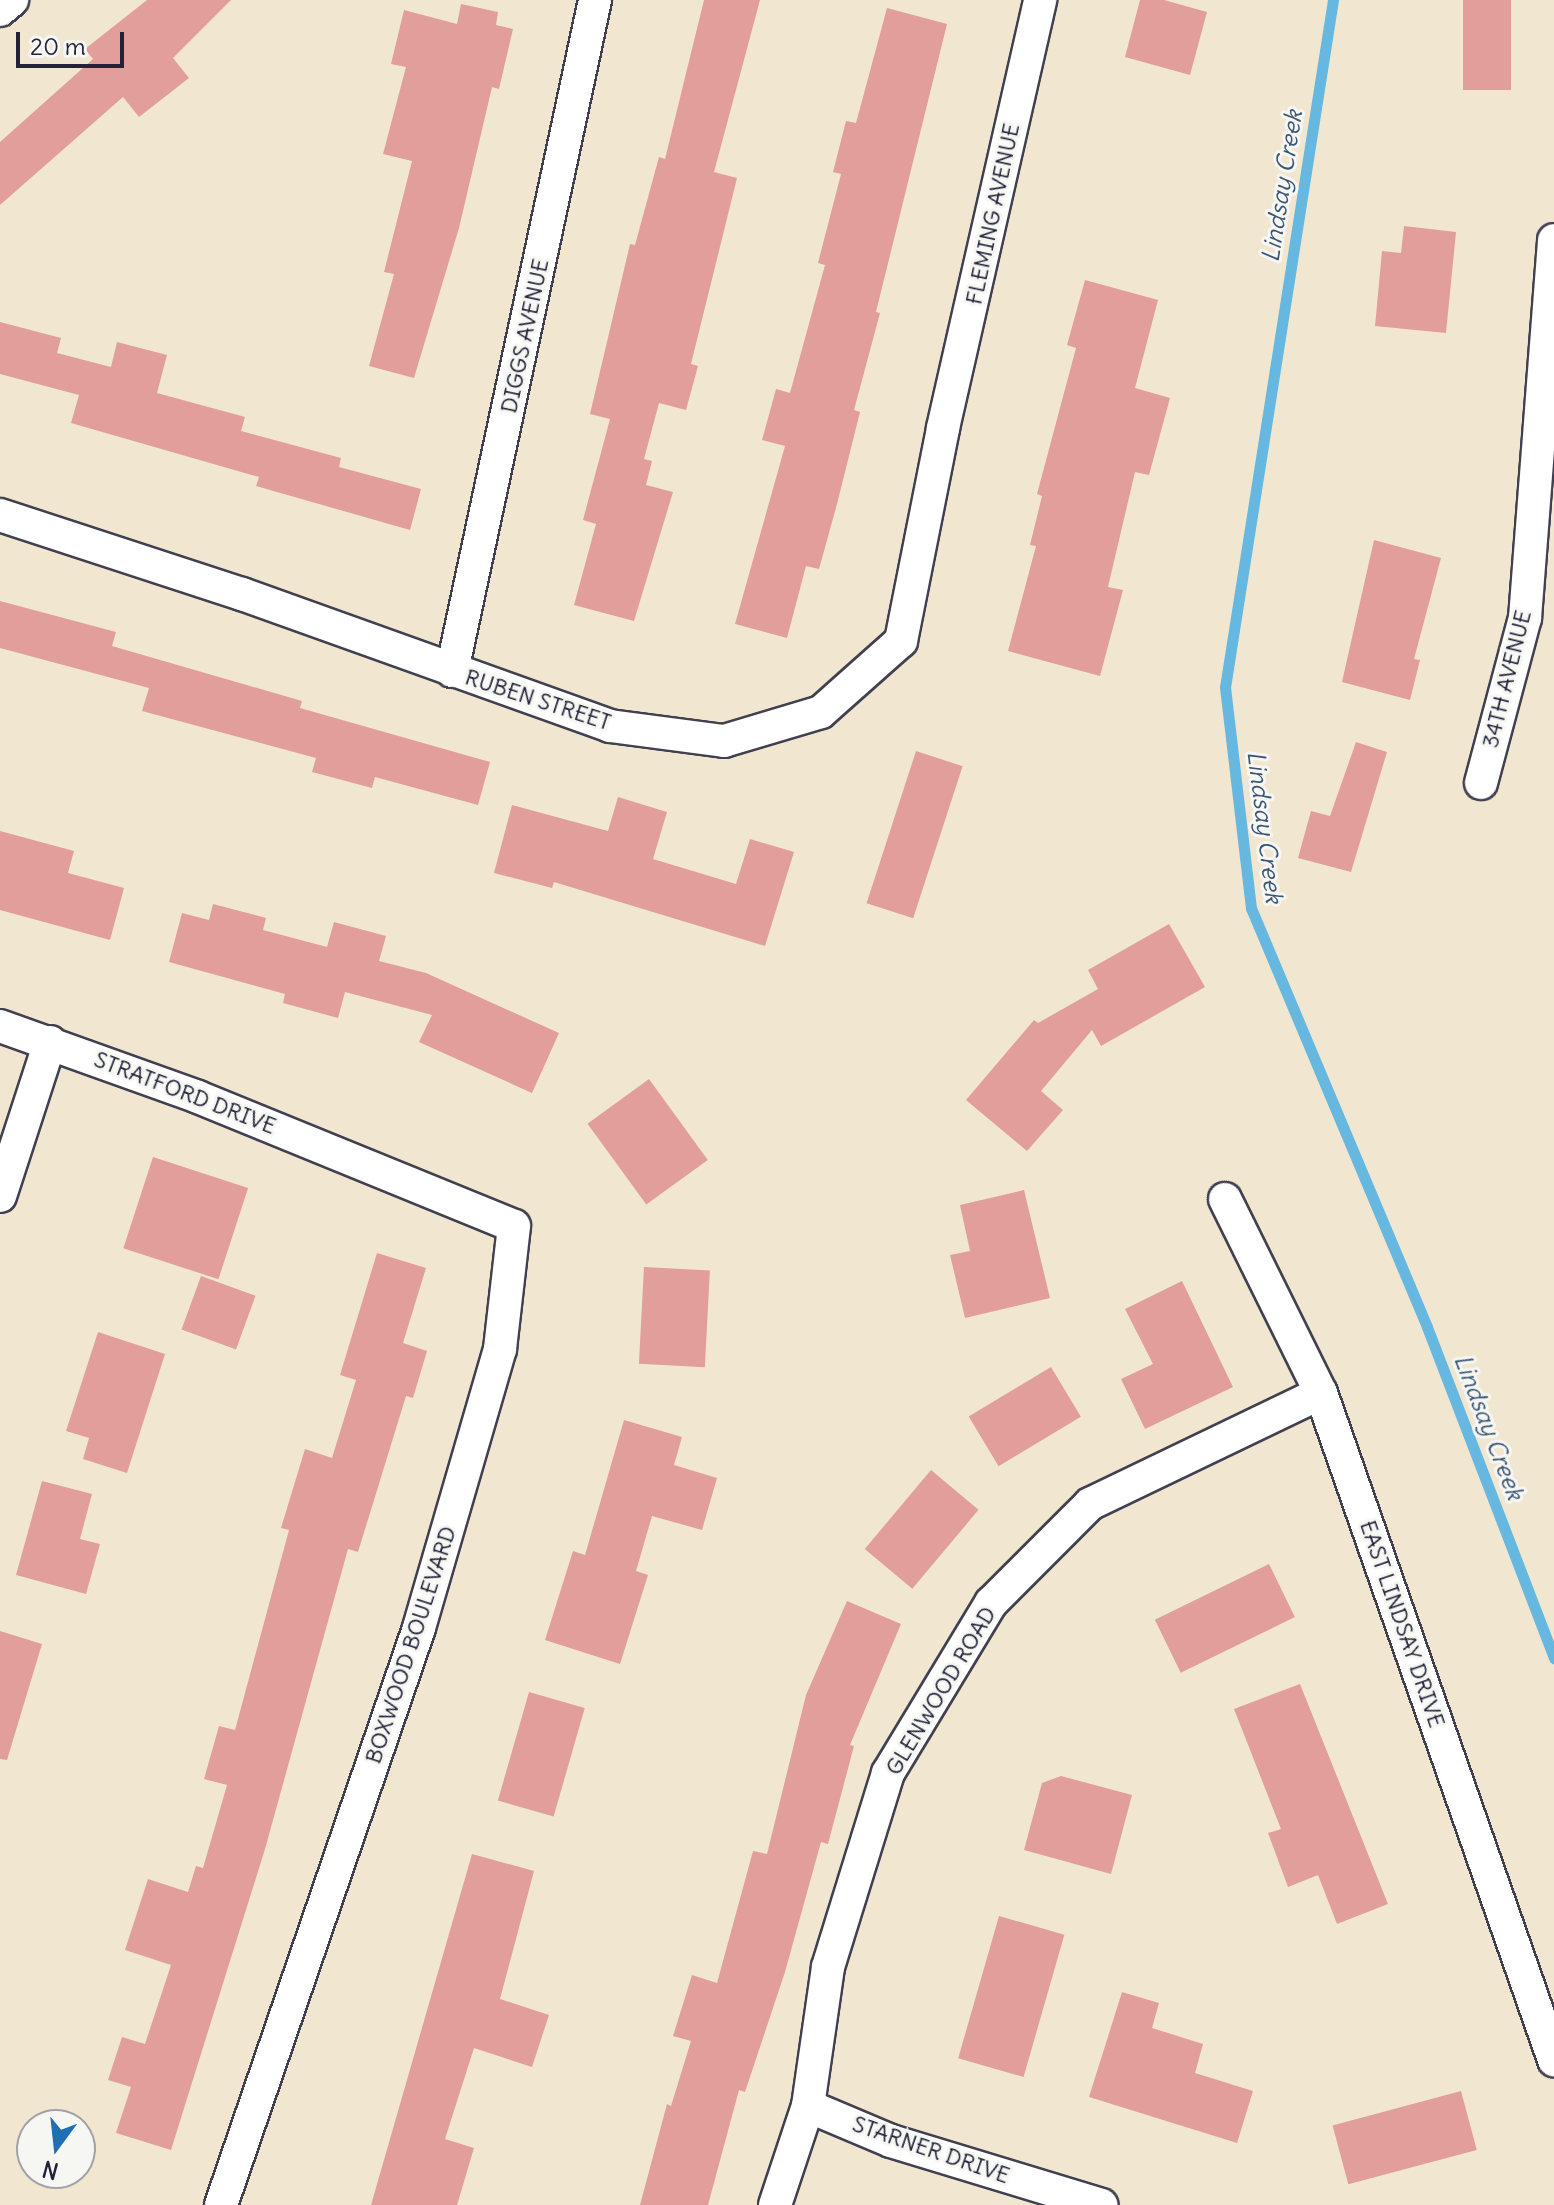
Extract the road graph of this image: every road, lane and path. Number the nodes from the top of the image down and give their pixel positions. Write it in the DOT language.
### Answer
graph roads {
  1 [pos="12,0"];
  2 [pos="595,0"];
  3 [pos="1040,0"];
  4 [pos="0,10"];
  5 [pos="1554,240"];
  6 [pos="943,428"];
  7 [pos="0,515"];
  8 [pos="1540,622"];
  9 [pos="452,671"];
  10 [pos="1481,783"];
  11 [pos="0,1026"];
  12 [pos="50,1042"];
  13 [pos="368,1166"];
  14 [pos="0,1196"];
  15 [pos="1225,1199"];
  16 [pos="1321,1393"];
  17 [pos="1554,2060"];
  18 [pos="808,2106"];
  19 [pos="221,2205"];
  20 [pos="775,2205"];
  21 [pos="1102,2205"];
  1 -- 4 [label="street"];
  2 -- 9 [label="street, DIGGS AVENUE"];
  3 -- 6 [label="street, FLEMING AVENUE"];
  5 -- 8 [label="street, 34TH AVENUE"];
  6 -- 9 [label="street, RUBEN STREET"];
  7 -- 9 [label="street, RUBEN STREET"];
  8 -- 10 [label="street, 34TH AVENUE"];
  11 -- 12 [label="street, STRATFORD DRIVE"];
  12 -- 13 [label="street, STRATFORD DRIVE"];
  12 -- 14 [label="street"];
  13 -- 19 [label="street, BOXWOOD BOULEVARD"];
  15 -- 16 [label="street, EAST LINDSAY DRIVE"];
  16 -- 17 [label="street, EAST LINDSAY DRIVE"];
  16 -- 18 [label="street, GLENWOOD ROAD"];
  18 -- 20 [label="street, GLENWOOD ROAD"];
  18 -- 21 [label="street, STARNER DRIVE"];
}
